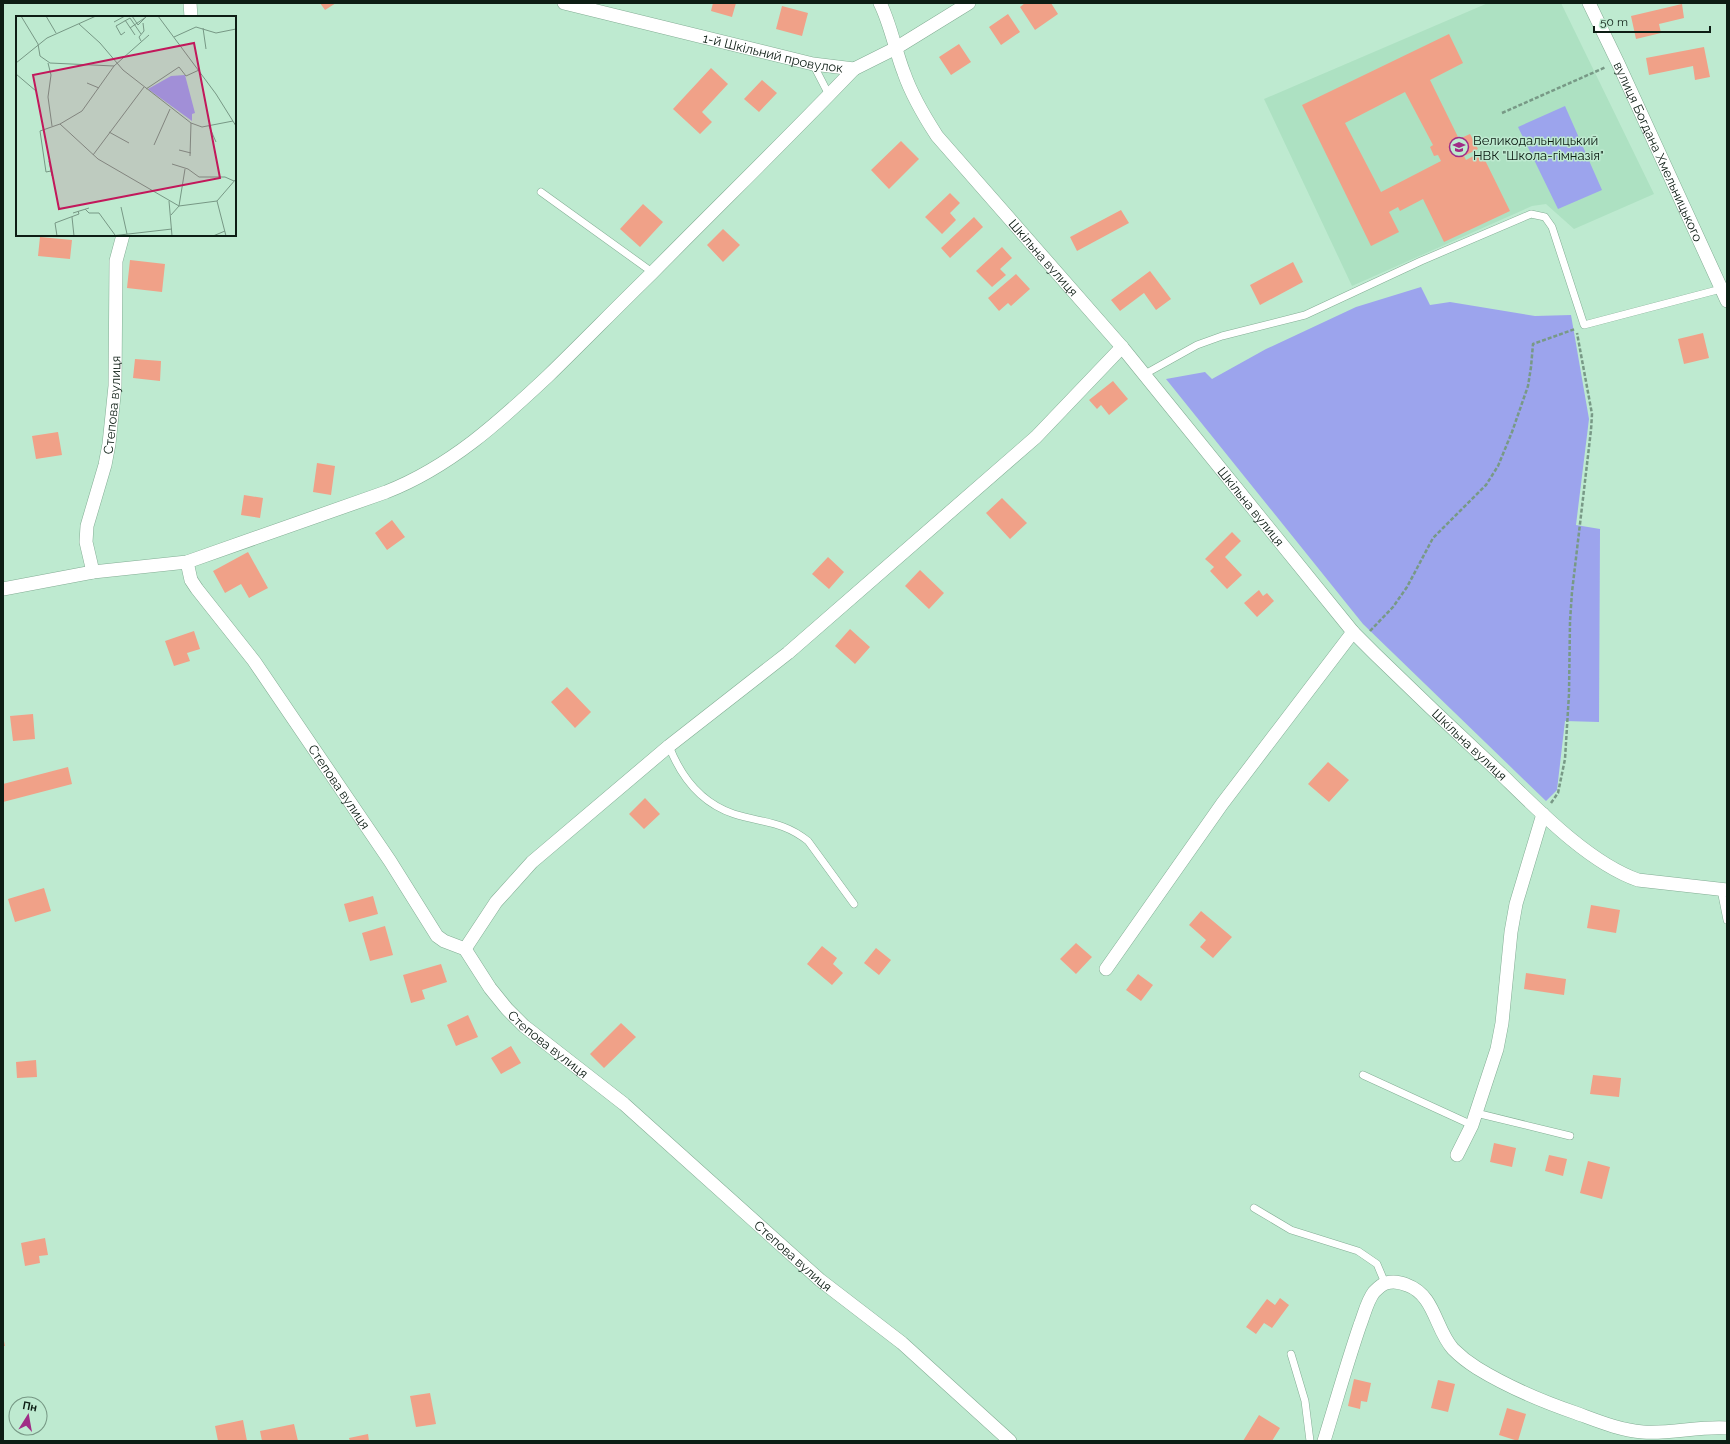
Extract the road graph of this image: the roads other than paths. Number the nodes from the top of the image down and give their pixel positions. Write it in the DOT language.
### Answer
graph roads {
  1 [pos="190,3"];
  2 [pos="564,3"];
  3 [pos="880,3"];
  4 [pos="969,3"];
  5 [pos="1588,3"];
  6 [pos="191,16"];
  7 [pos="896,48"];
  8 [pos="813,64"];
  9 [pos="854,70"];
  10 [pos="829,95"];
  11 [pos="541,192"];
  12 [pos="123,236"];
  13 [pos="652,272"];
  14 [pos="1721,289"];
  15 [pos="1727,301"];
  16 [pos="1122,346"];
  17 [pos="1145,374"];
  18 [pos="186,562"];
  19 [pos="93,572"];
  20 [pos="3,589"];
  21 [pos="1358,636"];
  22 [pos="669,746"];
  23 [pos="1543,814"];
  24 [pos="1724,890"];
  25 [pos="854,904"];
  26 [pos="1727,920"];
  27 [pos="465,949"];
  28 [pos="1106,969"];
  29 [pos="1364,1075"];
  30 [pos="1474,1119"];
  31 [pos="1570,1136"];
  32 [pos="1457,1155"];
  33 [pos="1254,1208"];
  34 [pos="1385,1283"];
  35 [pos="1291,1354"];
  36 [pos="1727,1428"];
  37 [pos="1010,1441"];
  38 [pos="1310,1441"];
  39 [pos="1324,1441"];
  1 -- 6 [label="street"];
  2 -- 8 [label="street, 1-й Шкільний провулок"];
  3 -- 7 [label="street, Шкільна вулиця"];
  4 -- 7 [label="street, 1-й Шкільний провулок"];
  5 -- 14 [label="street, вулиця Богдана Хмельницького"];
  7 -- 9 [label="street, 1-й Шкільний провулок"];
  7 -- 16 [label="street, Шкільна вулиця"];
  8 -- 9 [label="street, 1-й Шкільний провулок"];
  8 -- 10 [label="lane"];
  9 -- 10 [label="street"];
  10 -- 13 [label="street"];
  11 -- 13 [label="lane"];
  12 -- 19 [label="street, Степова вулиця"];
  13 -- 18 [label="street"];
  14 -- 15 [label="street, вулиця Богдана Хмельницького"];
  14 -- 17 [label="lane"];
  16 -- 17 [label="street, Шкільна вулиця"];
  16 -- 22 [label="street"];
  17 -- 21 [label="street, Шкільна вулиця"];
  18 -- 19 [label="street"];
  18 -- 27 [label="street, Степова вулиця"];
  19 -- 20 [label="street"];
  21 -- 23 [label="street, Шкільна вулиця"];
  21 -- 28 [label="street"];
  22 -- 25 [label="lane"];
  22 -- 27 [label="street"];
  23 -- 24 [label="street, Шкільна вулиця"];
  23 -- 30 [label="street"];
  24 -- 26 [label="lane"];
  27 -- 37 [label="street, Степова вулиця"];
  29 -- 30 [label="lane"];
  30 -- 31 [label="lane"];
  30 -- 32 [label="street"];
  33 -- 34 [label="lane"];
  34 -- 36 [label="street"];
  34 -- 39 [label="street"];
  35 -- 38 [label="lane"];
}
